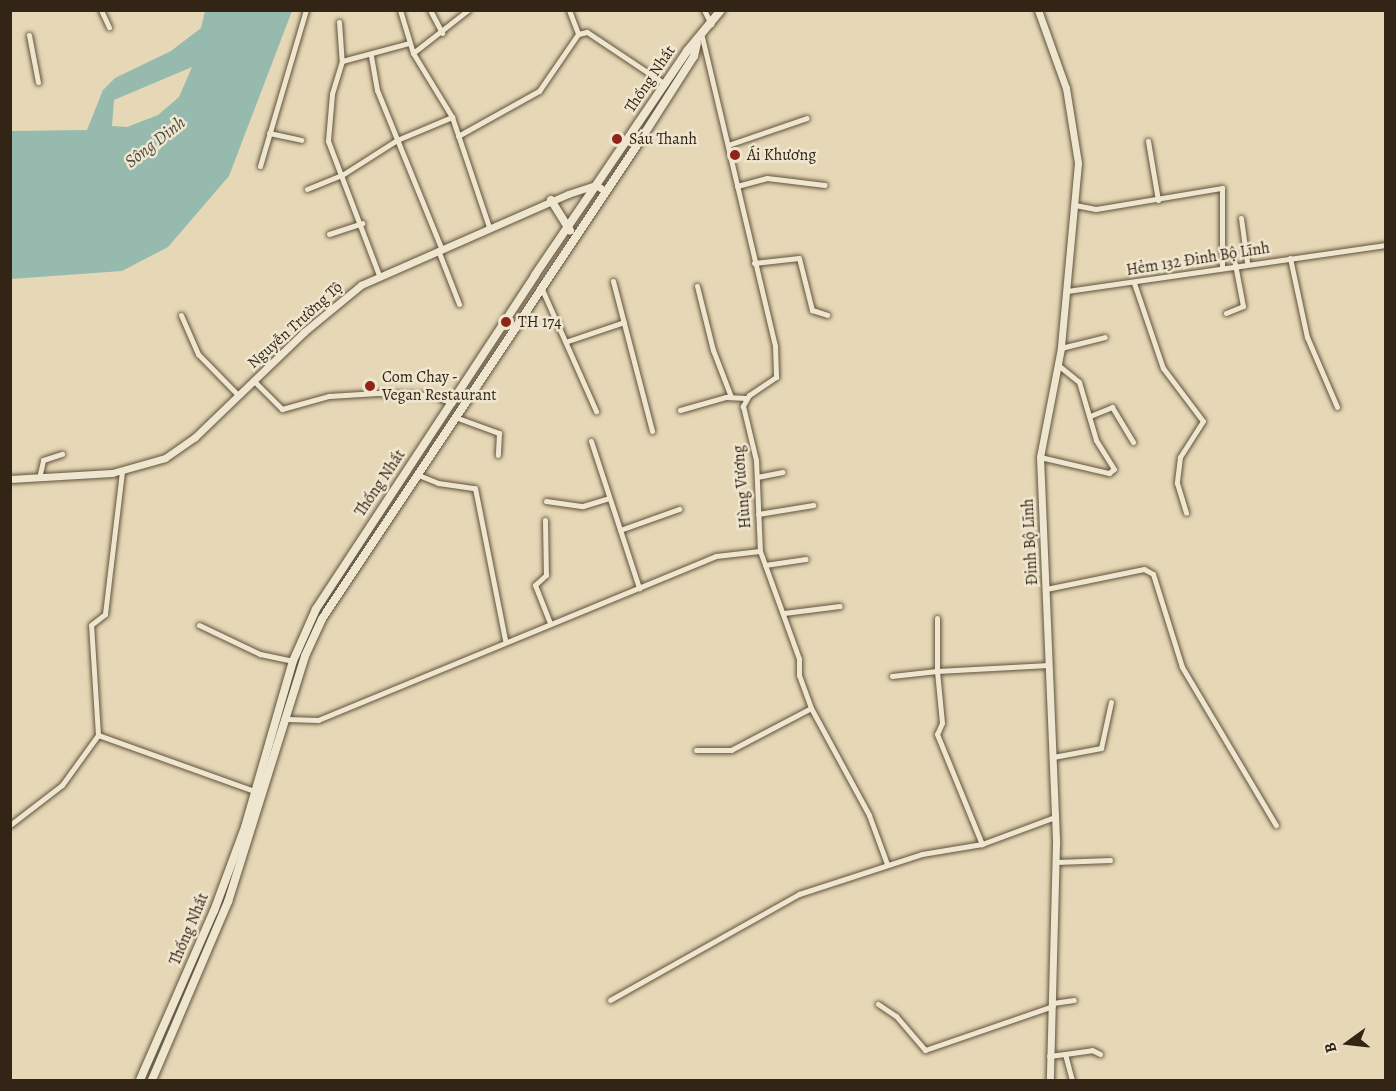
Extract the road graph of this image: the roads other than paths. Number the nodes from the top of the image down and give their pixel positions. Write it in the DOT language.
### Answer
graph roads {
  1 [pos="101,10"];
  2 [pos="306,10"];
  3 [pos="400,10"];
  4 [pos="430,10"];
  5 [pos="468,10"];
  6 [pos="569,10"];
  7 [pos="704,10"];
  8 [pos="721,10"];
  9 [pos="1038,10"];
  10 [pos="339,22"];
  11 [pos="711,24"];
  12 [pos="109,27"];
  13 [pos="442,33"];
  14 [pos="578,34"];
  15 [pos="29,35"];
  16 [pos="700,40"];
  17 [pos="409,43"];
  18 [pos="413,53"];
  19 [pos="371,56"];
  20 [pos="342,61"];
  21 [pos="38,82"];
  22 [pos="665,84"];
  23 [pos="452,117"];
  24 [pos="807,118"];
  25 [pos="269,133"];
  26 [pos="458,136"];
  27 [pos="301,140"];
  28 [pos="397,140"];
  29 [pos="1148,141"];
  30 [pos="728,145"];
  31 [pos="260,166"];
  32 [pos="342,175"];
  33 [pos="596,185"];
  34 [pos="825,185"];
  35 [pos="737,186"];
  36 [pos="307,189"];
  37 [pos="605,191"];
  38 [pos="551,200"];
  39 [pos="1158,200"];
  40 [pos="1075,205"];
  41 [pos="1241,218"];
  42 [pos="362,223"];
  43 [pos="489,227"];
  44 [pos="568,228"];
  45 [pos="329,234"];
  46 [pos="575,235"];
  47 [pos="1386,245"];
  48 [pos="439,249"];
  49 [pos="1290,258"];
  50 [pos="1247,262"];
  51 [pos="754,263"];
  52 [pos="1235,264"];
  53 [pos="1222,266"];
  54 [pos="380,275"];
  55 [pos="613,281"];
  56 [pos="1134,283"];
  57 [pos="697,286"];
  58 [pos="541,287"];
  59 [pos="1066,291"];
  60 [pos="459,304"];
  61 [pos="1226,313"];
  62 [pos="181,315"];
  63 [pos="827,315"];
  64 [pos="624,321"];
  65 [pos="1105,337"];
  66 [pos="568,341"];
  67 [pos="1061,348"];
  68 [pos="1058,365"];
  69 [pos="253,380"];
  70 [pos="465,384"];
  71 [pos="473,390"];
  72 [pos="238,395"];
  73 [pos="731,397"];
  74 [pos="746,398"];
  75 [pos="452,403"];
  76 [pos="1337,407"];
  77 [pos="680,410"];
  78 [pos="596,411"];
  79 [pos="1090,416"];
  80 [pos="455,417"];
  81 [pos="652,431"];
  82 [pos="591,441"];
  83 [pos="1133,442"];
  84 [pos="62,454"];
  85 [pos="498,455"];
  86 [pos="1040,457"];
  87 [pos="122,471"];
  88 [pos="783,472"];
  89 [pos="416,474"];
  90 [pos="757,477"];
  91 [pos="39,478"];
  92 [pos="10,479"];
  93 [pos="609,498"];
  94 [pos="546,501"];
  95 [pos="813,505"];
  96 [pos="679,509"];
  97 [pos="1186,513"];
  98 [pos="758,514"];
  99 [pos="545,520"];
  100 [pos="620,530"];
  101 [pos="760,551"];
  102 [pos="806,559"];
  103 [pos="765,565"];
  104 [pos="639,588"];
  105 [pos="1046,589"];
  106 [pos="840,606"];
  107 [pos="784,613"];
  108 [pos="937,618"];
  109 [pos="550,623"];
  110 [pos="199,625"];
  111 [pos="505,640"];
  112 [pos="293,660"];
  113 [pos="1049,665"];
  114 [pos="937,671"];
  115 [pos="892,676"];
  116 [pos="1111,702"];
  117 [pos="811,708"];
  118 [pos="287,719"];
  119 [pos="98,735"];
  120 [pos="696,750"];
  121 [pos="1053,757"];
  122 [pos="259,777"];
  123 [pos="268,780"];
  124 [pos="254,791"];
  125 [pos="1055,817"];
  126 [pos="10,825"];
  127 [pos="1276,825"];
  128 [pos="982,844"];
  129 [pos="1110,860"];
  130 [pos="1056,862"];
  131 [pos="887,864"];
  132 [pos="610,1000"];
  133 [pos="1074,1000"];
  134 [pos="878,1004"];
  135 [pos="1053,1004"];
  136 [pos="163,1027"];
  137 [pos="172,1031"];
  138 [pos="1065,1054"];
  139 [pos="1100,1054"];
  140 [pos="1049,1056"];
  141 [pos="140,1080"];
  142 [pos="152,1080"];
  143 [pos="1050,1080"];
  144 [pos="1072,1080"];
  1 -- 12 [label="street"];
  2 -- 25 [label="street"];
  3 -- 17 [label="street"];
  4 -- 13 [label="street"];
  5 -- 13 [label="street"];
  6 -- 14 [label="street"];
  7 -- 11 [label="street"];
  8 -- 11 [label="main road"];
  9 -- 40 [label="street, Đinh Bộ Lĩnh"];
  10 -- 20 [label="street"];
  11 -- 16 [label="main road"];
  13 -- 18 [label="street"];
  14 -- 22 [label="street"];
  14 -- 26 [label="street"];
  15 -- 21 [label="street"];
  16 -- 22 [label="main road, Thống Nhất"];
  16 -- 30 [label="street"];
  16 -- 37 [label="main road, Thống Nhất"];
  17 -- 18 [label="street"];
  17 -- 19 [label="street"];
  18 -- 23 [label="street"];
  19 -- 20 [label="street"];
  19 -- 28 [label="street"];
  20 -- 32 [label="street"];
  22 -- 33 [label="main road, Thống Nhất"];
  23 -- 26 [label="street"];
  23 -- 28 [label="street"];
  24 -- 30 [label="street"];
  25 -- 27 [label="street"];
  25 -- 31 [label="street"];
  26 -- 43 [label="street"];
  28 -- 32 [label="street"];
  28 -- 48 [label="street"];
  29 -- 39 [label="street"];
  30 -- 35 [label="street"];
  32 -- 36 [label="street"];
  32 -- 42 [label="street"];
  33 -- 37 [label="street"];
  33 -- 38 [label="street, Nguyễn Trường Tộ"];
  33 -- 44 [label="main road, Thống Nhất"];
  34 -- 35 [label="street"];
  35 -- 51 [label="street"];
  37 -- 46 [label="main road, Thống Nhất"];
  38 -- 43 [label="street, Nguyễn Trường Tộ"];
  38 -- 44 [label="main road"];
  39 -- 40 [label="street"];
  39 -- 53 [label="street"];
  40 -- 59 [label="street, Đinh Bộ Lĩnh"];
  41 -- 50 [label="street"];
  42 -- 45 [label="street"];
  42 -- 54 [label="street"];
  43 -- 48 [label="street, Nguyễn Trường Tộ"];
  44 -- 46 [label="main road"];
  44 -- 70 [label="main road, Thống Nhất"];
  46 -- 58 [label="main road, Thống Nhất"];
  47 -- 49 [label="street, Hẻm 132 Đinh Bộ Lĩnh"];
  48 -- 54 [label="street, Nguyễn Trường Tộ"];
  48 -- 60 [label="street"];
  49 -- 50 [label="street, Hẻm 132 Đinh Bộ Lĩnh"];
  49 -- 76 [label="street"];
  50 -- 52 [label="street, Hẻm 132 Đinh Bộ Lĩnh"];
  51 -- 63 [label="street"];
  51 -- 74 [label="street"];
  52 -- 53 [label="street, Hẻm 132 Đinh Bộ Lĩnh"];
  52 -- 61 [label="street"];
  53 -- 56 [label="street, Hẻm 132 Đinh Bộ Lĩnh"];
  54 -- 69 [label="street, Nguyễn Trường Tộ"];
  55 -- 64 [label="street"];
  56 -- 59 [label="street, Hẻm 132 Đinh Bộ Lĩnh"];
  56 -- 97 [label="street"];
  57 -- 73 [label="street"];
  58 -- 66 [label="street"];
  58 -- 71 [label="main road, Thống Nhất"];
  59 -- 67 [label="street, Đinh Bộ Lĩnh"];
  62 -- 72 [label="street"];
  64 -- 66 [label="street"];
  64 -- 81 [label="street"];
  65 -- 67 [label="street"];
  66 -- 78 [label="street"];
  67 -- 68 [label="street, Đinh Bộ Lĩnh"];
  68 -- 79 [label="street"];
  68 -- 86 [label="street, Đinh Bộ Lĩnh"];
  69 -- 72 [label="street, Nguyễn Trường Tộ"];
  69 -- 75 [label="street"];
  70 -- 71 [label="main road"];
  70 -- 75 [label="main road, Thống Nhất"];
  71 -- 80 [label="main road, Thống Nhất"];
  72 -- 87 [label="street, Nguyễn Trường Tộ"];
  73 -- 74 [label="street"];
  73 -- 77 [label="street"];
  74 -- 90 [label="street, Hùng Vương"];
  75 -- 112 [label="main road, Thống Nhất"];
  79 -- 83 [label="street"];
  79 -- 86 [label="street"];
  80 -- 85 [label="street"];
  80 -- 89 [label="main road, Thống Nhất"];
  82 -- 93 [label="street"];
  84 -- 91 [label="street"];
  86 -- 105 [label="street, Đinh Bộ Lĩnh"];
  87 -- 91 [label="street, Nguyễn Trường Tộ"];
  87 -- 119 [label="street"];
  88 -- 90 [label="street"];
  89 -- 111 [label="street"];
  89 -- 118 [label="main road, Thống Nhất"];
  90 -- 98 [label="street, Hùng Vương"];
  91 -- 92 [label="street, Nguyễn Trường Tộ"];
  93 -- 94 [label="street"];
  93 -- 100 [label="street"];
  95 -- 98 [label="street"];
  96 -- 100 [label="street"];
  98 -- 101 [label="street, Hùng Vương"];
  99 -- 109 [label="street"];
  100 -- 104 [label="street"];
  101 -- 103 [label="street, Hùng Vương"];
  101 -- 104 [label="street"];
  102 -- 103 [label="street"];
  103 -- 107 [label="street, Hùng Vương"];
  104 -- 109 [label="street"];
  105 -- 113 [label="street, Đinh Bộ Lĩnh"];
  105 -- 127 [label="street"];
  106 -- 107 [label="street"];
  107 -- 117 [label="street, Hùng Vương"];
  108 -- 114 [label="street"];
  109 -- 111 [label="street"];
  110 -- 112 [label="street"];
  111 -- 118 [label="street"];
  112 -- 122 [label="main road, Thống Nhất"];
  113 -- 114 [label="street"];
  113 -- 121 [label="street, Đinh Bộ Lĩnh"];
  114 -- 115 [label="street"];
  114 -- 128 [label="street"];
  116 -- 121 [label="street"];
  117 -- 120 [label="street"];
  117 -- 131 [label="street, Hùng Vương"];
  118 -- 123 [label="main road, Thống Nhất"];
  119 -- 124 [label="street"];
  119 -- 126 [label="street"];
  121 -- 125 [label="street, Đinh Bộ Lĩnh"];
  122 -- 123 [label="main road"];
  122 -- 124 [label="main road, Thống Nhất"];
  123 -- 137 [label="main road, Thống Nhất"];
  124 -- 136 [label="main road, Thống Nhất"];
  125 -- 128 [label="street"];
  125 -- 130 [label="street, Đinh Bộ Lĩnh"];
  128 -- 131 [label="street"];
  129 -- 130 [label="street"];
  130 -- 135 [label="street, Đinh Bộ Lĩnh"];
  131 -- 132 [label="street"];
  133 -- 135 [label="street"];
  134 -- 135 [label="street"];
  135 -- 140 [label="street, Đinh Bộ Lĩnh"];
  136 -- 137 [label="main road"];
  136 -- 141 [label="main road, Thống Nhất"];
  137 -- 142 [label="main road, Thống Nhất"];
  138 -- 139 [label="street"];
  138 -- 140 [label="street"];
  138 -- 144 [label="street"];
  140 -- 143 [label="street, Đinh Bộ Lĩnh"];
}
